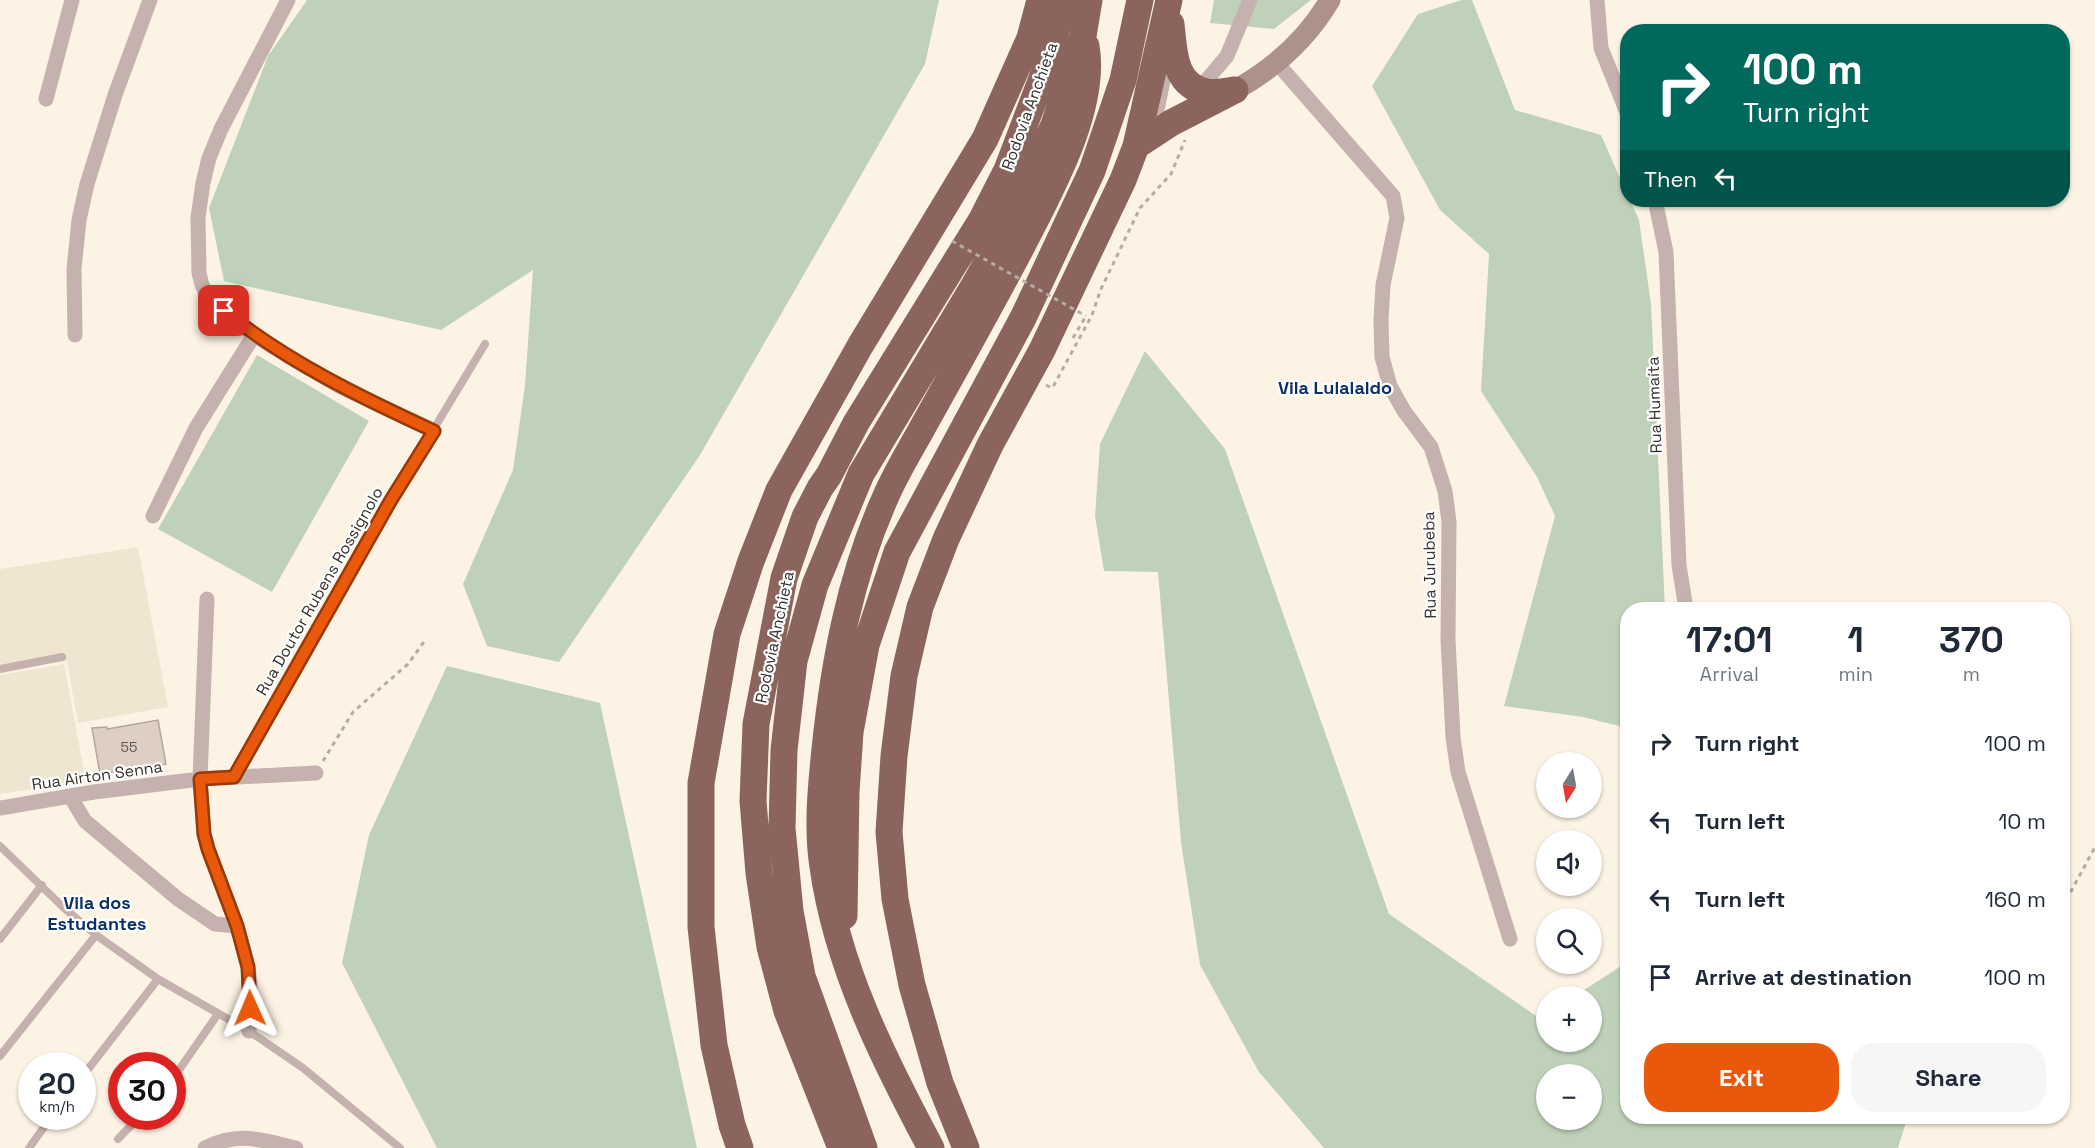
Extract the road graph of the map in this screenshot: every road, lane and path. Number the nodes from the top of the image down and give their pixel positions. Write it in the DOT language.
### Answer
graph roads {
  1 [pos="72,0"];
  2 [pos="150,0"];
  3 [pos="288,0"];
  4 [pos="1040,0"];
  5 [pos="1065,0"];
  6 [pos="1089,0"];
  7 [pos="1140,0"];
  8 [pos="1250,0"];
  9 [pos="1330,0"];
  10 [pos="1597,0"];
  11 [pos="1168,2"];
  12 [pos="1083,36"];
  13 [pos="1277,63"];
  14 [pos="1235,90"];
  15 [pos="1620,95"];
  16 [pos="46,99"];
  17 [pos="1198,100"];
  18 [pos="1136,146"];
  19 [pos="1656,207"];
  20 [pos="952,241"];
  21 [pos="1086,316"];
  22 [pos="75,335"];
  23 [pos="254,335"];
  24 [pos="485,344"];
  25 [pos="1049,378"];
  26 [pos="434,431"];
  27 [pos="153,516"];
  28 [pos="207,599"];
  29 [pos="1685,602"];
  30 [pos="426,639"];
  31 [pos="62,657"];
  32 [pos="0,669"];
  33 [pos="316,773"];
  34 [pos="234,777"];
  35 [pos="200,779"];
  36 [pos="70,796"];
  37 [pos="0,808"];
  38 [pos="0,846"];
  39 [pos="2095,847"];
  40 [pos="42,885"];
  41 [pos="2070,893"];
  42 [pos="237,926"];
  43 [pos="96,935"];
  44 [pos="0,939"];
  45 [pos="1510,939"];
  46 [pos="840,944"];
  47 [pos="158,980"];
  48 [pos="218,1014"];
  49 [pos="249,1031"];
  50 [pos="0,1056"];
  51 [pos="96,1059"];
  52 [pos="186,1060"];
  53 [pos="42,1130"];
  54 [pos="127,1130"];
  55 [pos="831,1136"];
  56 [pos="118,1139"];
  57 [pos="29,1148"];
  58 [pos="206,1148"];
  59 [pos="296,1148"];
  60 [pos="400,1148"];
  61 [pos="740,1148"];
  62 [pos="842,1148"];
  63 [pos="864,1148"];
  64 [pos="931,1148"];
  65 [pos="966,1148"];
  1 -- 16 [label="street"];
  2 -- 22 [label="street"];
  3 -- 23 [label="street"];
  4 -- 61 [label="highway"];
  5 -- 55 [label="highway, Rodovia Anchieta"];
  6 -- 12 [label="highway, Rodovia Anchieta"];
  7 -- 46 [label="highway"];
  8 -- 17 [label="street"];
  9 -- 13 [label="street"];
  10 -- 15 [label="street"];
  11 -- 17 [label="highway"];
  11 -- 18 [label="highway"];
  12 -- 46 [label="highway"];
  12 -- 63 [label="highway, Rodovia Anchieta"];
  13 -- 14 [label="street"];
  13 -- 45 [label="street, Rua Jurubeba"];
  14 -- 17 [label="highway"];
  17 -- 18 [label="highway"];
  17 -- 25 [label="path"];
  18 -- 65 [label="highway"];
  19 -- 29 [label="street, Rua Humaíta"];
  20 -- 21 [label="path, bridge"];
  23 -- 26 [label="street"];
  23 -- 27 [label="street"];
  24 -- 26 [label="lane, Rua Doutor Rubens Rossignolo"];
  26 -- 34 [label="lane, Rua Doutor Rubens Rossignolo"];
  28 -- 35 [label="street"];
  30 -- 33 [label="path"];
  31 -- 32 [label="lane"];
  33 -- 34 [label="street, Rua Airton Senna"];
  34 -- 35 [label="street, Rua Airton Senna"];
  35 -- 36 [label="street, Rua Airton Senna"];
  35 -- 42 [label="street"];
  36 -- 37 [label="street, Rua Airton Senna"];
  36 -- 42 [label="street"];
  38 -- 40 [label="lane"];
  39 -- 41 [label="path"];
  40 -- 43 [label="lane"];
  40 -- 44 [label="lane"];
  42 -- 49 [label="street"];
  43 -- 47 [label="lane"];
  43 -- 50 [label="lane"];
  46 -- 64 [label="highway"];
  47 -- 48 [label="lane"];
  47 -- 51 [label="lane"];
  48 -- 49 [label="lane"];
  48 -- 52 [label="lane"];
  49 -- 60 [label="lane"];
  53 -- 57 [label="lane"];
  54 -- 56 [label="lane"];
  55 -- 62 [label="highway, Rodovia Anchieta"];
  58 -- 59 [label="street"];
}
